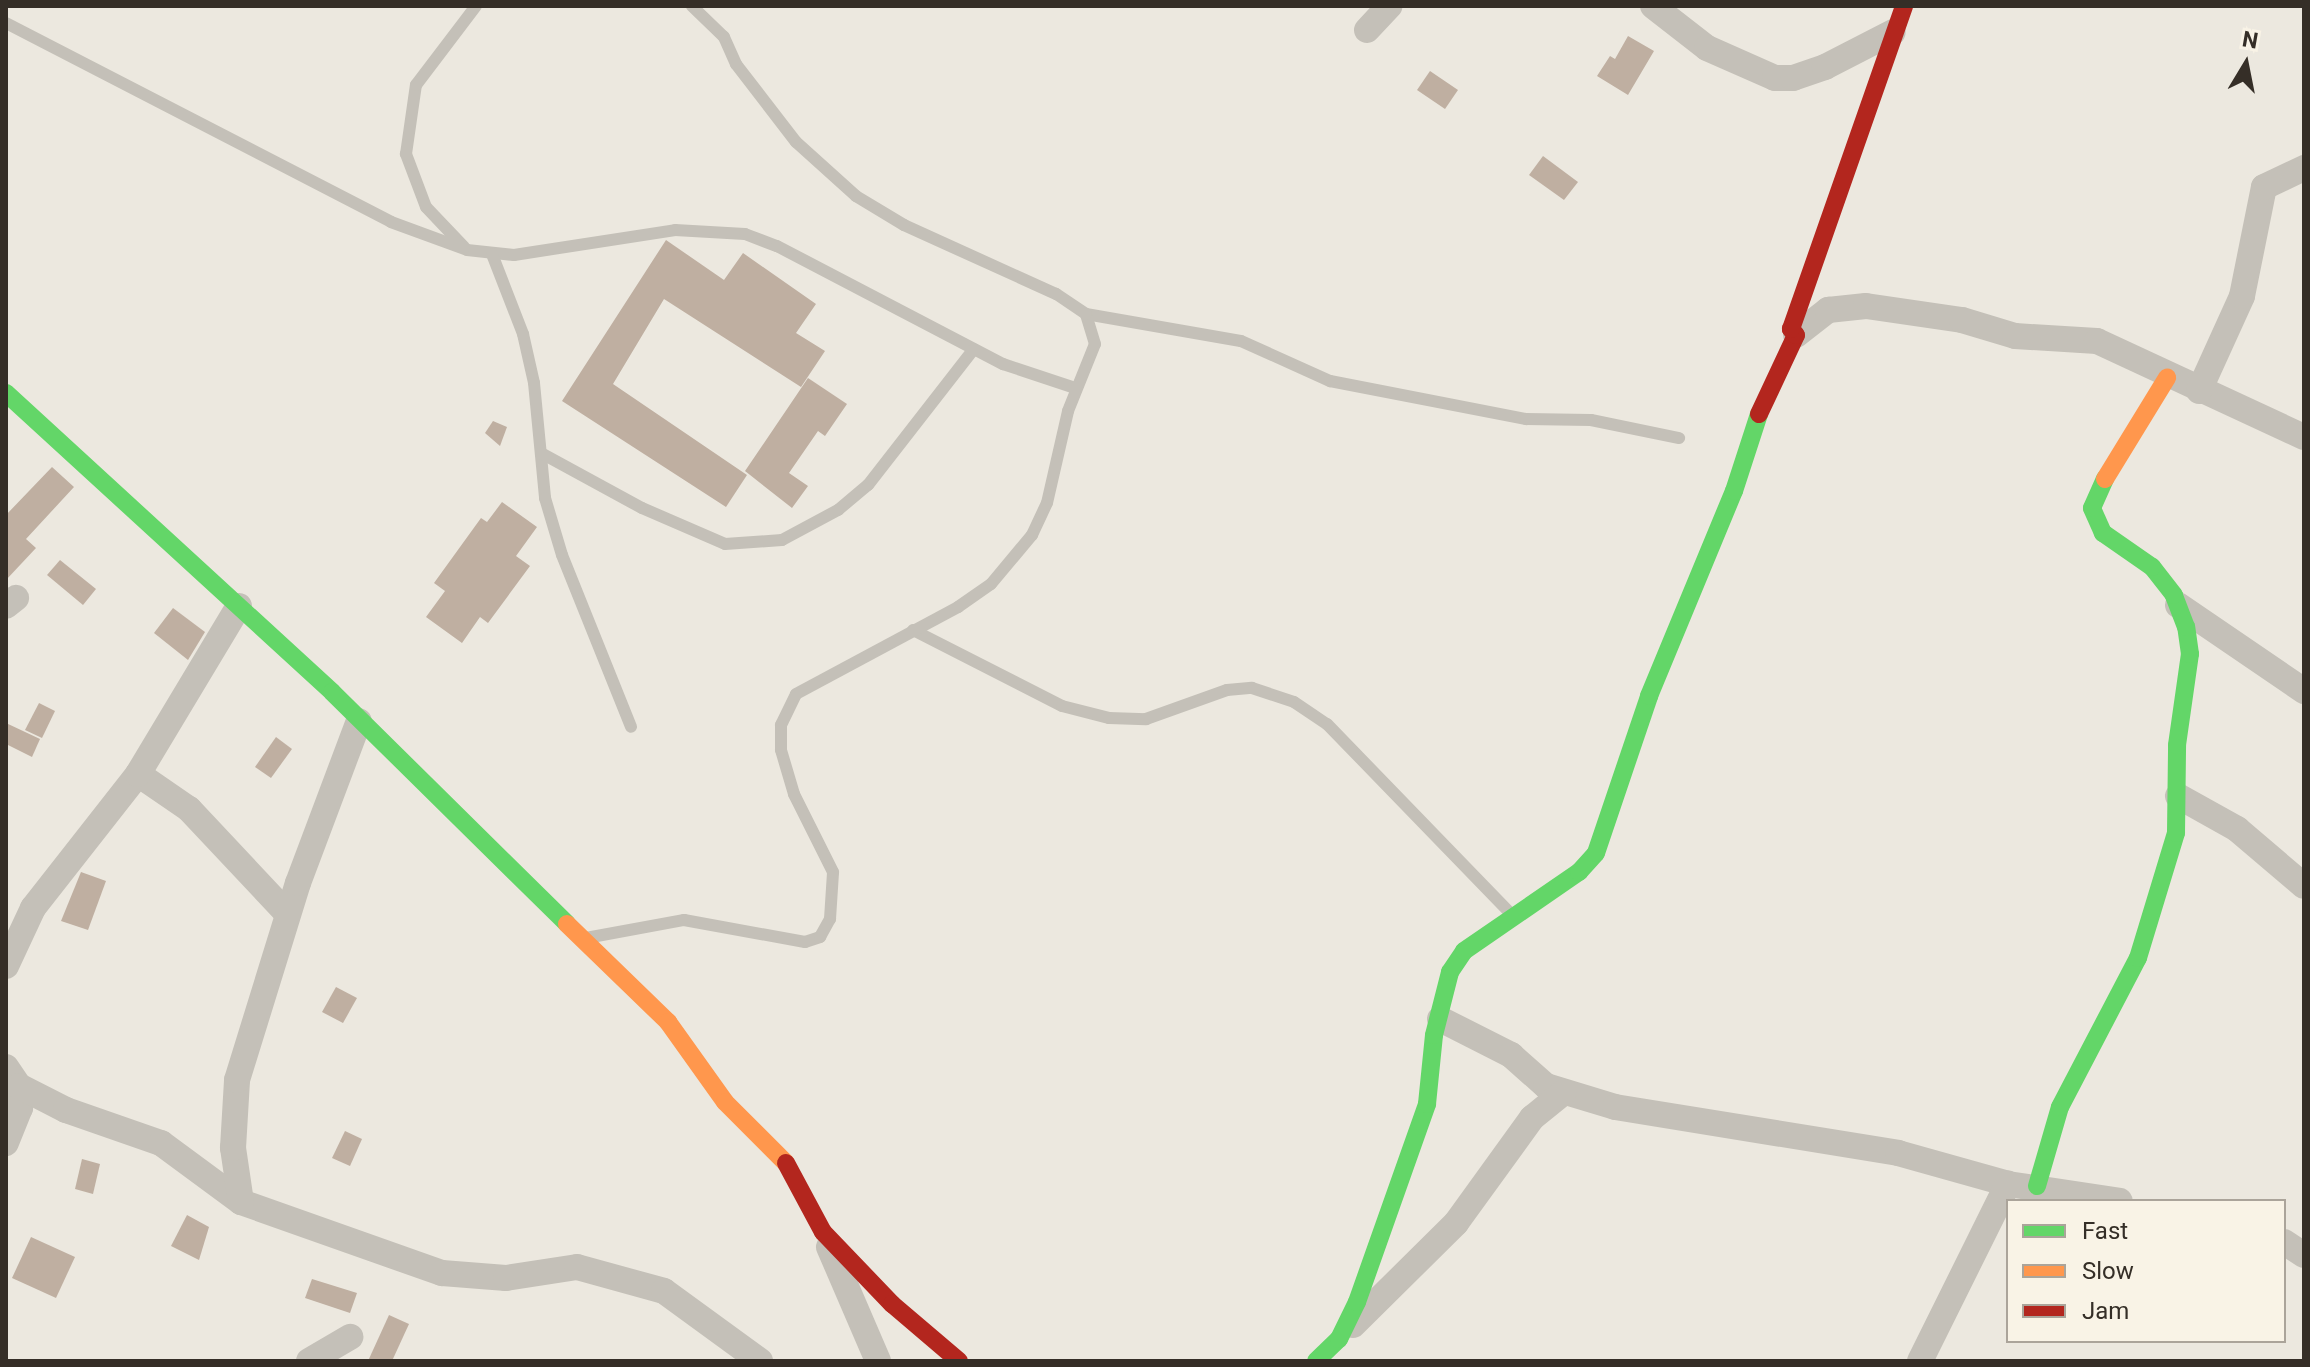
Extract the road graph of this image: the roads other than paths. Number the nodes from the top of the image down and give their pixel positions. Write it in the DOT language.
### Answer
graph roads {
  1 [pos="476,6"];
  2 [pos="692,6"];
  3 [pos="1389,6"];
  4 [pos="1653,6"];
  5 [pos="1904,6"];
  6 [pos="6,23"];
  7 [pos="1367,30"];
  8 [pos="1893,32"];
  9 [pos="2304,168"];
  10 [pos="467,250"];
  11 [pos="492,254"];
  12 [pos="1086,314"];
  13 [pos="1796,335"];
  14 [pos="974,349"];
  15 [pos="2167,378"];
  16 [pos="1075,388"];
  17 [pos="2199,391"];
  18 [pos="6,393"];
  19 [pos="2304,437"];
  20 [pos="1679,438"];
  21 [pos="541,453"];
  22 [pos="2178,605"];
  23 [pos="239,606"];
  24 [pos="913,630"];
  25 [pos="2304,691"];
  26 [pos="359,721"];
  27 [pos="631,727"];
  28 [pos="138,774"];
  29 [pos="2178,796"];
  30 [pos="2304,886"];
  31 [pos="283,909"];
  32 [pos="1514,917"];
  33 [pos="583,939"];
  34 [pos="6,966"];
  35 [pos="1440,1019"];
  36 [pos="12,1076"];
  37 [pos="1564,1092"];
  38 [pos="6,1143"];
  39 [pos="2008,1184"];
  40 [pos="2037,1186"];
  41 [pos="2109,1199"];
  42 [pos="241,1202"];
  43 [pos="823,1232"];
  44 [pos="2286,1243"];
  45 [pos="2304,1255"];
  46 [pos="350,1337"];
  47 [pos="1339,1339"];
  48 [pos="309,1361"];
  49 [pos="760,1361"];
  50 [pos="878,1361"];
  51 [pos="959,1361"];
  52 [pos="1316,1361"];
  53 [pos="1920,1361"];
  1 -- 10 [label="lane"];
  2 -- 12 [label="lane"];
  3 -- 7 [label="street"];
  4 -- 8 [label="street"];
  5 -- 8 [label="street"];
  6 -- 10 [label="lane"];
  8 -- 13 [label="street"];
  9 -- 17 [label="street"];
  10 -- 11 [label="lane"];
  11 -- 14 [label="lane"];
  11 -- 21 [label="lane"];
  12 -- 16 [label="lane"];
  12 -- 20 [label="lane"];
  13 -- 15 [label="street"];
  13 -- 32 [label="street"];
  14 -- 16 [label="lane"];
  14 -- 21 [label="lane"];
  15 -- 17 [label="street"];
  15 -- 22 [label="street"];
  16 -- 24 [label="lane"];
  17 -- 19 [label="street"];
  18 -- 23 [label="street"];
  21 -- 27 [label="lane"];
  22 -- 25 [label="street"];
  22 -- 29 [label="street"];
  23 -- 26 [label="street"];
  23 -- 28 [label="street"];
  24 -- 32 [label="lane"];
  24 -- 33 [label="lane"];
  26 -- 33 [label="street"];
  26 -- 42 [label="street"];
  28 -- 31 [label="street"];
  28 -- 34 [label="street"];
  29 -- 30 [label="street"];
  29 -- 40 [label="street"];
  32 -- 35 [label="street"];
  33 -- 43 [label="street"];
  35 -- 37 [label="street"];
  35 -- 47 [label="street"];
  36 -- 38 [label="street"];
  36 -- 42 [label="street"];
  37 -- 39 [label="street"];
  37 -- 47 [label="street"];
  39 -- 40 [label="street"];
  39 -- 53 [label="street"];
  40 -- 41 [label="street"];
  42 -- 49 [label="street"];
  43 -- 50 [label="street"];
  43 -- 51 [label="street"];
  44 -- 45 [label="street"];
  46 -- 48 [label="street"];
  47 -- 52 [label="street"];
}
